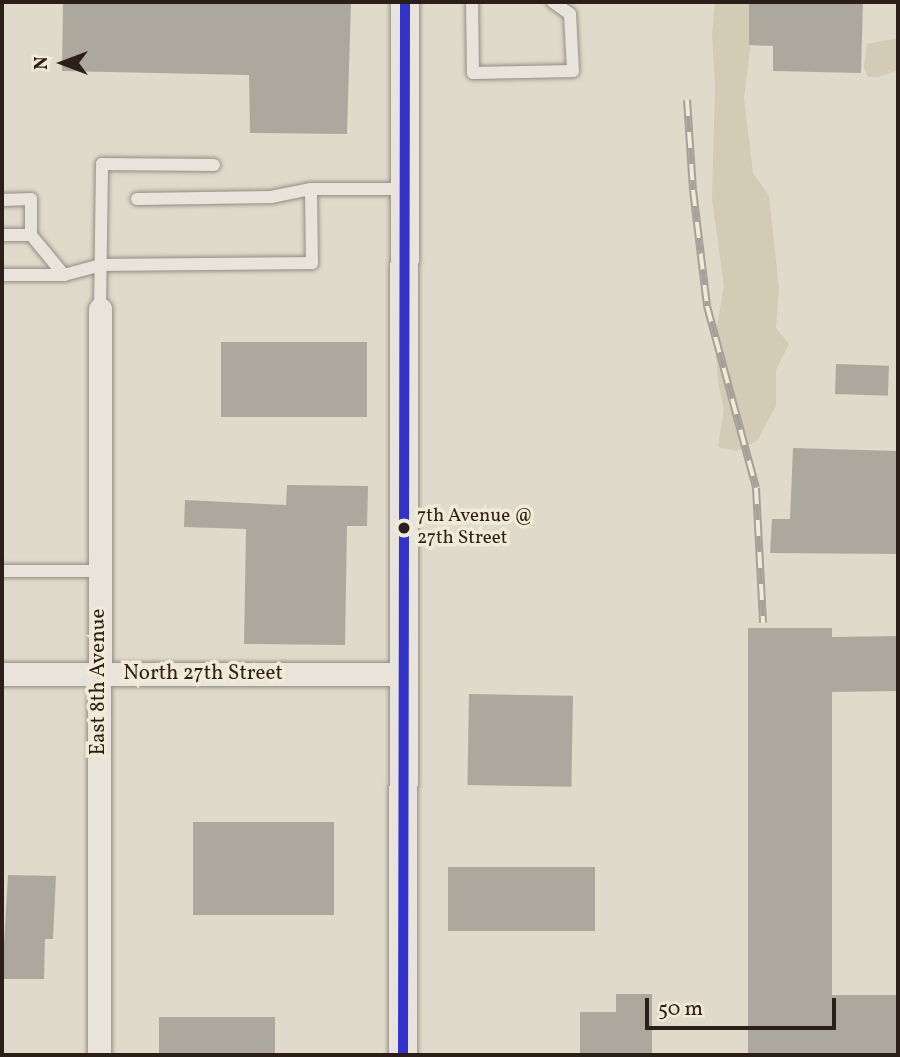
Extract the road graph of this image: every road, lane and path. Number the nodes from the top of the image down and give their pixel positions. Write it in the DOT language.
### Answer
graph roads {
  1 [pos="405,2"];
  2 [pos="472,2"];
  3 [pos="553,2"];
  4 [pos="214,165"];
  5 [pos="312,189"];
  6 [pos="405,189"];
  7 [pos="137,198"];
  8 [pos="2,200"];
  9 [pos="2,235"];
  10 [pos="31,235"];
  11 [pos="101,265"];
  12 [pos="2,275"];
  13 [pos="64,275"];
  14 [pos="100,309"];
  15 [pos="2,571"];
  16 [pos="99,571"];
  17 [pos="2,674"];
  18 [pos="99,674"];
  19 [pos="404,674"];
  20 [pos="99,1055"];
  21 [pos="403,1055"];
  1 -- 6 [label="street"];
  2 -- 3 [label="lane"];
  4 -- 11 [label="lane"];
  5 -- 6 [label="lane"];
  5 -- 7 [label="lane"];
  5 -- 11 [label="lane"];
  6 -- 19 [label="street"];
  8 -- 10 [label="lane"];
  9 -- 10 [label="lane"];
  10 -- 13 [label="lane"];
  11 -- 13 [label="lane"];
  11 -- 14 [label="lane"];
  12 -- 13 [label="lane"];
  14 -- 16 [label="street, East 8th Avenue"];
  15 -- 16 [label="lane"];
  16 -- 18 [label="street, East 8th Avenue"];
  17 -- 18 [label="street, North 27th Street"];
  18 -- 19 [label="street, North 27th Street"];
  18 -- 20 [label="street, East 8th Avenue"];
  19 -- 21 [label="street"];
}
